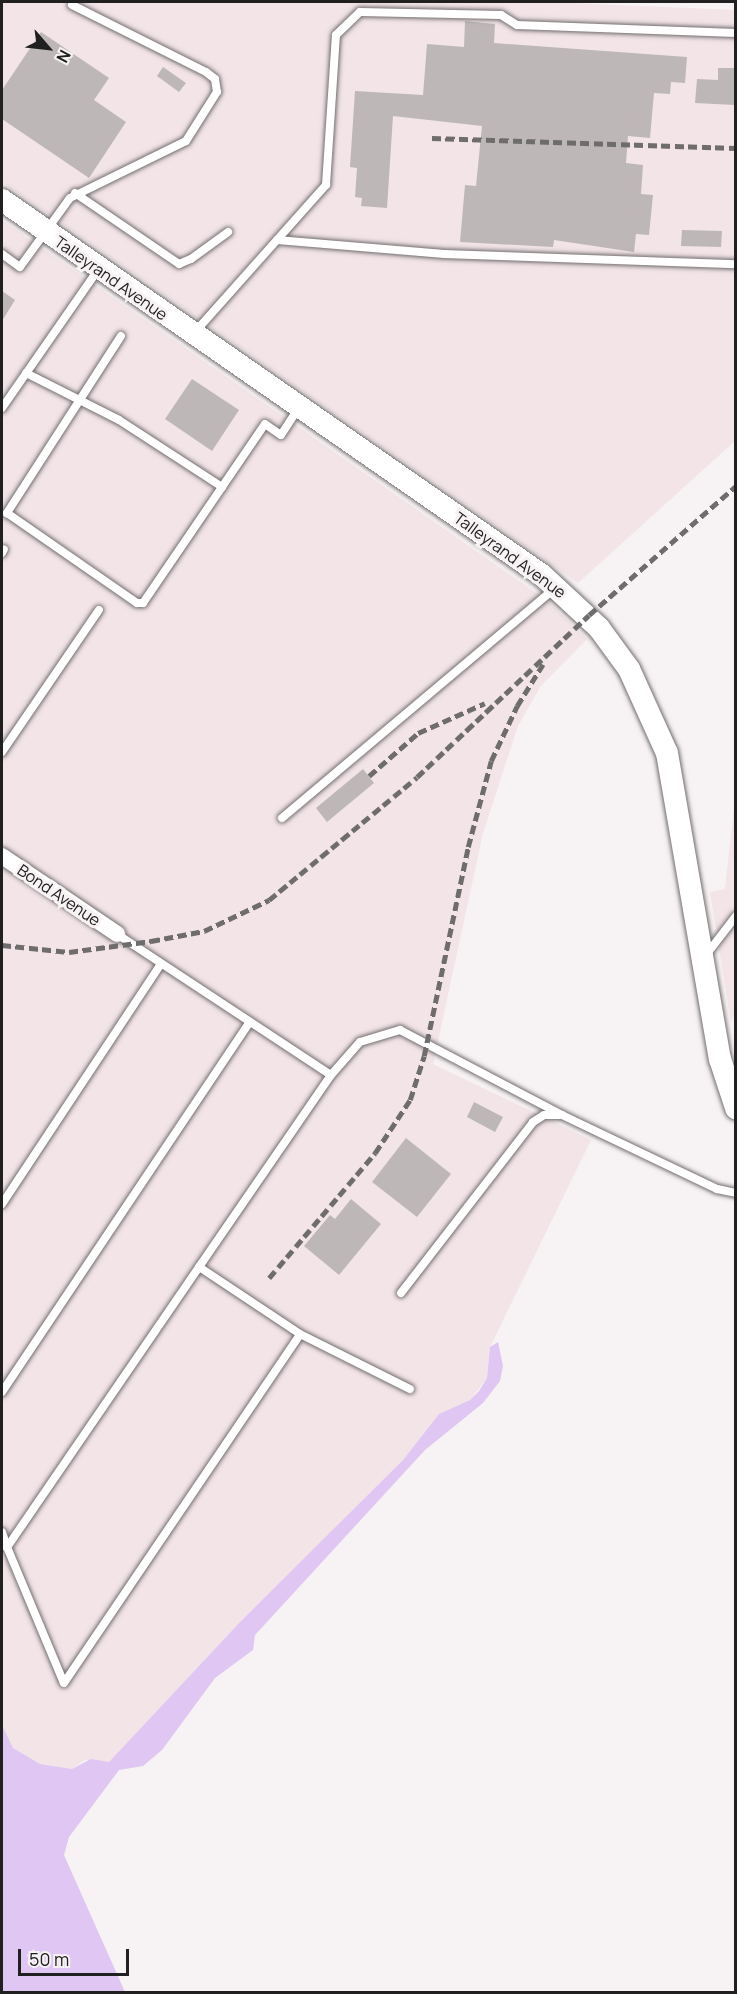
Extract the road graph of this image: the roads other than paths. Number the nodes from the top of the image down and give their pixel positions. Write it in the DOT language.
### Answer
graph roads {
  1 [pos="72,5"];
  2 [pos="735,33"];
  3 [pos="75,193"];
  4 [pos="2,200"];
  5 [pos="45,231"];
  6 [pos="228,232"];
  7 [pos="277,240"];
  8 [pos="2,254"];
  9 [pos="735,264"];
  10 [pos="98,270"];
  11 [pos="193,334"];
  12 [pos="121,336"];
  13 [pos="26,373"];
  14 [pos="80,402"];
  15 [pos="299,407"];
  16 [pos="2,408"];
  17 [pos="222,487"];
  18 [pos="556,586"];
  19 [pos="99,610"];
  20 [pos="2,752"];
  21 [pos="282,818"];
  22 [pos="2,856"];
  23 [pos="735,916"];
  24 [pos="117,934"];
  25 [pos="704,958"];
  26 [pos="161,964"];
  27 [pos="250,1022"];
  28 [pos="331,1075"];
  29 [pos="735,1108"];
  30 [pos="562,1115"];
  31 [pos="735,1193"];
  32 [pos="2,1204"];
  33 [pos="199,1267"];
  34 [pos="400,1293"];
  35 [pos="300,1334"];
  36 [pos="410,1389"];
  37 [pos="2,1392"];
  38 [pos="2,1532"];
  39 [pos="7,1547"];
  1 -- 3 [label="lane"];
  2 -- 7 [label="lane"];
  3 -- 5 [label="lane"];
  3 -- 6 [label="lane"];
  4 -- 5 [label="street, Talleyrand Avenue"];
  5 -- 8 [label="lane"];
  5 -- 10 [label="street, Talleyrand Avenue"];
  7 -- 9 [label="lane"];
  7 -- 11 [label="lane"];
  10 -- 11 [label="street, Talleyrand Avenue"];
  10 -- 13 [label="lane"];
  11 -- 15 [label="street, Talleyrand Avenue"];
  12 -- 14 [label="lane"];
  13 -- 14 [label="lane"];
  13 -- 16 [label="lane"];
  14 -- 17 [label="lane"];
  14 -- 17 [label="lane"];
  15 -- 17 [label="lane"];
  15 -- 18 [label="street, Talleyrand Avenue"];
  18 -- 21 [label="lane"];
  18 -- 25 [label="street, Talleyrand Avenue"];
  19 -- 20 [label="lane"];
  22 -- 24 [label="street, Bond Avenue"];
  23 -- 25 [label="lane"];
  24 -- 26 [label="lane"];
  25 -- 29 [label="street, Talleyrand Avenue"];
  26 -- 27 [label="lane"];
  26 -- 32 [label="lane"];
  27 -- 28 [label="lane"];
  27 -- 37 [label="lane"];
  28 -- 30 [label="lane"];
  28 -- 33 [label="lane"];
  30 -- 31 [label="lane"];
  30 -- 34 [label="lane"];
  33 -- 35 [label="lane"];
  33 -- 39 [label="lane"];
  35 -- 36 [label="lane"];
  35 -- 39 [label="lane"];
  38 -- 39 [label="lane"];
}
